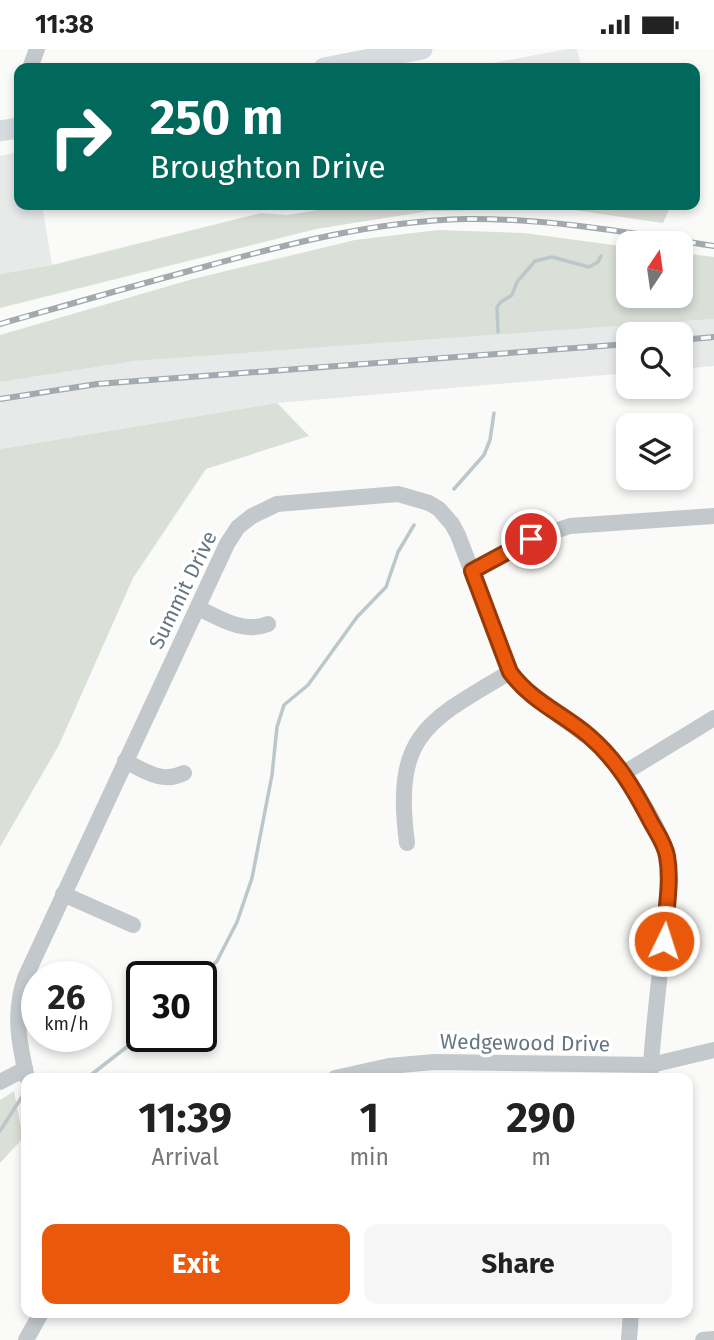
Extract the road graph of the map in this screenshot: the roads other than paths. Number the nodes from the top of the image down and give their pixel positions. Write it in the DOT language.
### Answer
graph roads {
  1 [pos="422,49"];
  2 [pos="350,63"];
  3 [pos="714,516"];
  4 [pos="472,571"];
  5 [pos="198,608"];
  6 [pos="268,624"];
  7 [pos="510,672"];
  8 [pos="714,718"];
  9 [pos="125,761"];
  10 [pos="184,773"];
  11 [pos="624,773"];
  12 [pos="407,843"];
  13 [pos="63,894"];
  14 [pos="133,925"];
  15 [pos="714,1050"];
  16 [pos="650,1072"];
  17 [pos="26,1073"];
  18 [pos="356,1073"];
  19 [pos="21,1075"];
  20 [pos="0,1082"];
  21 [pos="38,1318"];
  22 [pos="630,1318"];
  23 [pos="714,1339"];
  24 [pos="26,1340"];
  25 [pos="628,1340"];
  26 [pos="703,1340"];
  1 -- 2 [label="main road"];
  3 -- 4 [label="street"];
  4 -- 5 [label="street, Summit Drive"];
  4 -- 7 [label="street, Summit Drive"];
  5 -- 6 [label="street"];
  5 -- 9 [label="street, Summit Drive"];
  7 -- 11 [label="street, Summit Drive"];
  7 -- 12 [label="street"];
  8 -- 11 [label="street"];
  9 -- 10 [label="street"];
  9 -- 13 [label="street, Summit Drive"];
  11 -- 16 [label="street, Summit Drive"];
  13 -- 14 [label="street"];
  13 -- 17 [label="street, Summit Drive"];
  15 -- 16 [label="street, Wedgewood Drive"];
  16 -- 18 [label="street, Wedgewood Drive"];
  19 -- 20 [label="street"];
  21 -- 24 [label="street"];
  22 -- 25 [label="street"];
  23 -- 26 [label="street"];
}
